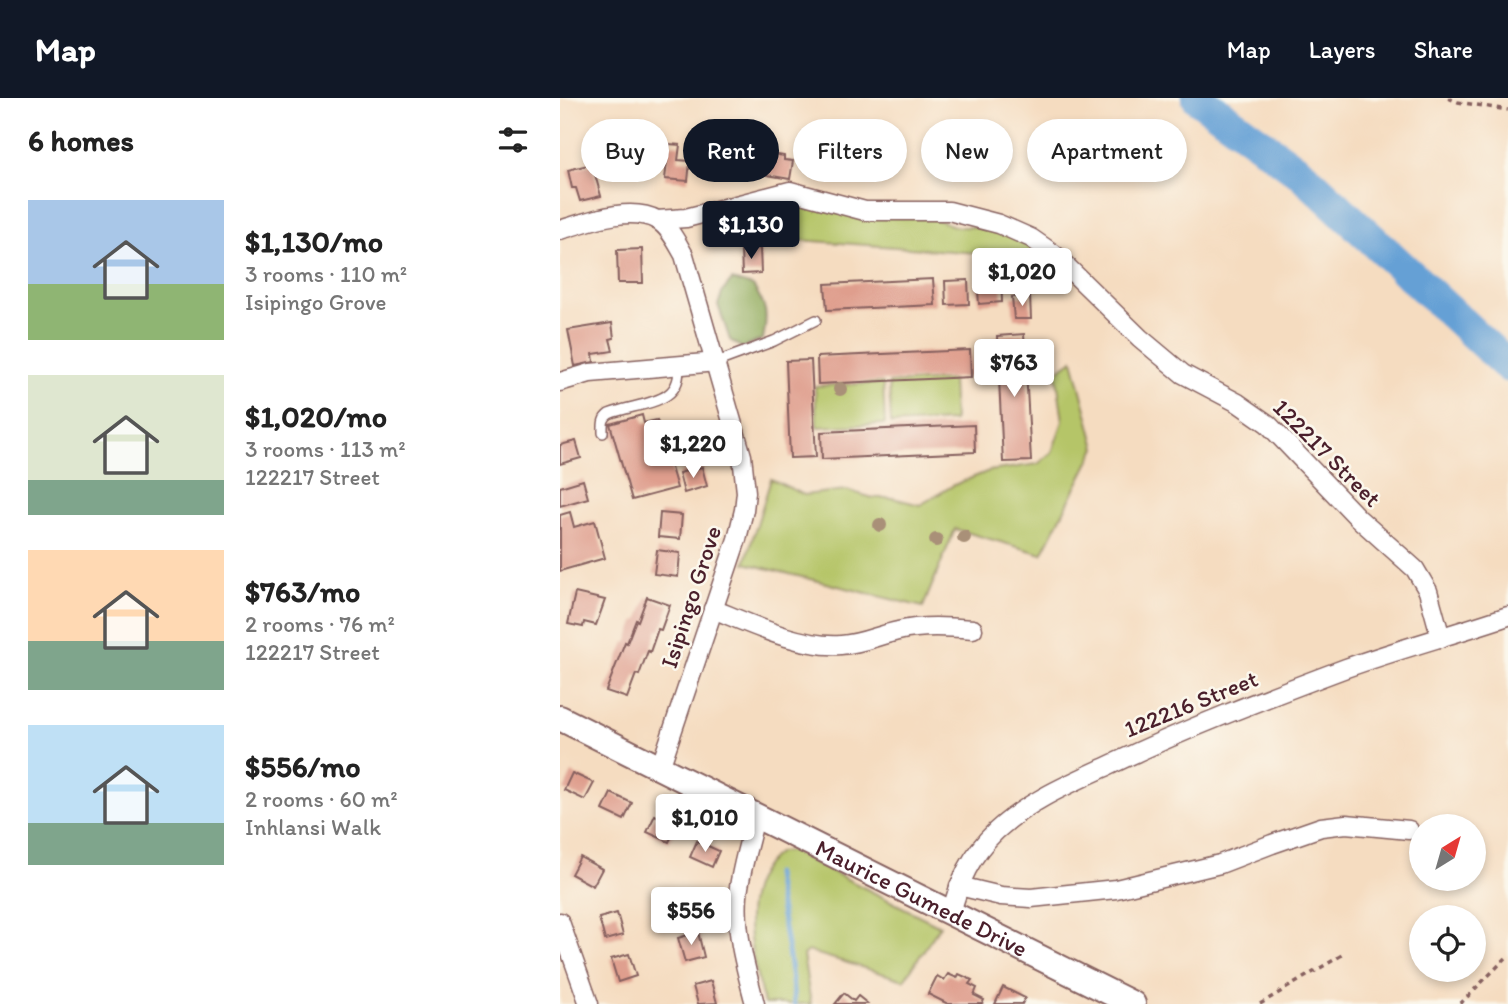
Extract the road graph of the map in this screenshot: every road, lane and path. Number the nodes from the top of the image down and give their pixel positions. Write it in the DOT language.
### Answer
graph roads {
  1 [pos="1448,98"];
  2 [pos="1508,110"];
  3 [pos="657,220"];
  4 [pos="560,230"];
  5 [pos="816,320"];
  6 [pos="717,362"];
  7 [pos="678,363"];
  8 [pos="560,383"];
  9 [pos="603,433"];
  10 [pos="713,609"];
  11 [pos="1508,615"];
  12 [pos="973,629"];
  13 [pos="1441,638"];
  14 [pos="560,718"];
  15 [pos="660,768"];
  16 [pos="755,816"];
  17 [pos="1409,830"];
  18 [pos="959,887"];
  19 [pos="951,914"];
  20 [pos="560,922"];
  21 [pos="1342,955"];
  22 [pos="1508,956"];
  23 [pos="589,1004"];
  24 [pos="755,1004"];
  25 [pos="1133,1004"];
  26 [pos="1260,1004"];
  27 [pos="1460,1004"];
  1 -- 2 [label="path"];
  3 -- 4 [label="street"];
  3 -- 6 [label="street, Isipingo Grove"];
  3 -- 13 [label="street, 122217 Street"];
  5 -- 6 [label="lane"];
  6 -- 7 [label="street"];
  6 -- 10 [label="street, Isipingo Grove"];
  7 -- 8 [label="street"];
  7 -- 9 [label="lane"];
  10 -- 12 [label="street"];
  10 -- 15 [label="street, Isipingo Grove"];
  11 -- 13 [label="street, 122216 Street"];
  13 -- 18 [label="street, 122216 Street"];
  14 -- 15 [label="street, Maurice Gumede Drive"];
  15 -- 16 [label="street, Maurice Gumede Drive"];
  16 -- 19 [label="street, Maurice Gumede Drive"];
  16 -- 24 [label="street"];
  17 -- 18 [label="street"];
  18 -- 19 [label="street, 122216 Street"];
  19 -- 25 [label="street, Maurice Gumede Drive"];
  20 -- 23 [label="street"];
  21 -- 26 [label="path"];
  22 -- 27 [label="path"];
}
